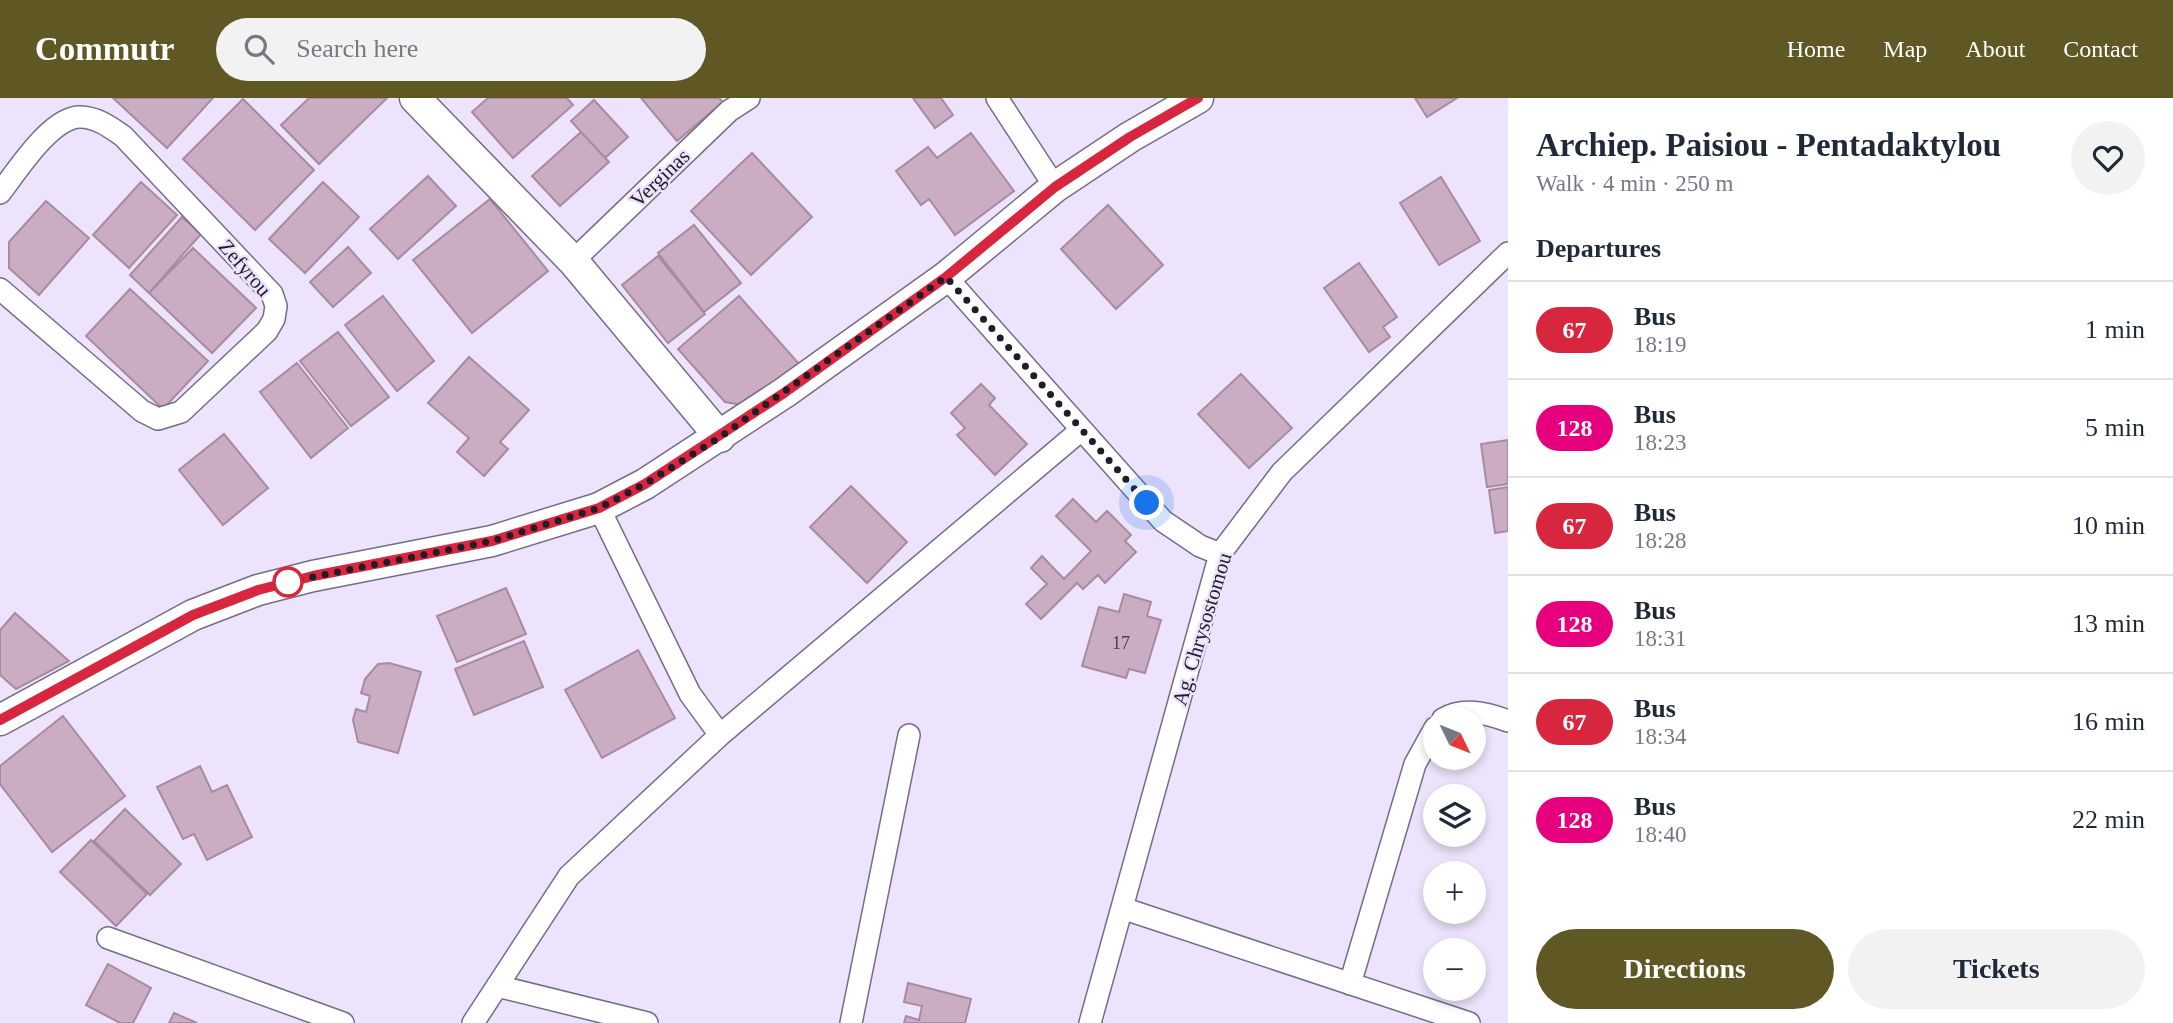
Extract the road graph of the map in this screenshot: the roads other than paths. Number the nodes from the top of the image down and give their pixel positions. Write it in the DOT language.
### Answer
graph roads {
  1 [pos="415,98"];
  2 [pos="749,98"];
  3 [pos="998,98"];
  4 [pos="1198,98"];
  5 [pos="1055,187"];
  6 [pos="0,193"];
  7 [pos="1508,253"];
  8 [pos="573,261"];
  9 [pos="946,277"];
  10 [pos="0,289"];
  11 [pos="1080,431"];
  12 [pos="720,437"];
  13 [pos="599,508"];
  14 [pos="1220,554"];
  15 [pos="1486,712"];
  16 [pos="0,720"];
  17 [pos="1508,721"];
  18 [pos="909,735"];
  19 [pos="720,736"];
  20 [pos="1423,750"];
  21 [pos="1122,908"];
  22 [pos="108,938"];
  23 [pos="1350,984"];
  24 [pos="497,986"];
  25 [pos="343,1023"];
  26 [pos="473,1023"];
  27 [pos="647,1023"];
  28 [pos="851,1023"];
  29 [pos="1090,1023"];
  30 [pos="1469,1023"];
  1 -- 8 [label="street"];
  2 -- 8 [label="street, Verginas"];
  3 -- 5 [label="street"];
  4 -- 5 [label="street"];
  5 -- 9 [label="street"];
  6 -- 10 [label="street, Zefyrou"];
  7 -- 14 [label="street, Ag. Chrysostomou"];
  8 -- 12 [label="street"];
  9 -- 11 [label="street"];
  9 -- 12 [label="street"];
  11 -- 14 [label="street"];
  11 -- 19 [label="street"];
  12 -- 13 [label="street"];
  13 -- 16 [label="street"];
  13 -- 19 [label="street"];
  14 -- 21 [label="street, Ag. Chrysostomou"];
  15 -- 17 [label="street"];
  18 -- 28 [label="street"];
  19 -- 24 [label="street"];
  20 -- 23 [label="street"];
  21 -- 23 [label="street"];
  21 -- 29 [label="street, Ag. Chrysostomou"];
  22 -- 25 [label="street"];
  23 -- 30 [label="street"];
  24 -- 26 [label="street"];
  24 -- 27 [label="street"];
}
